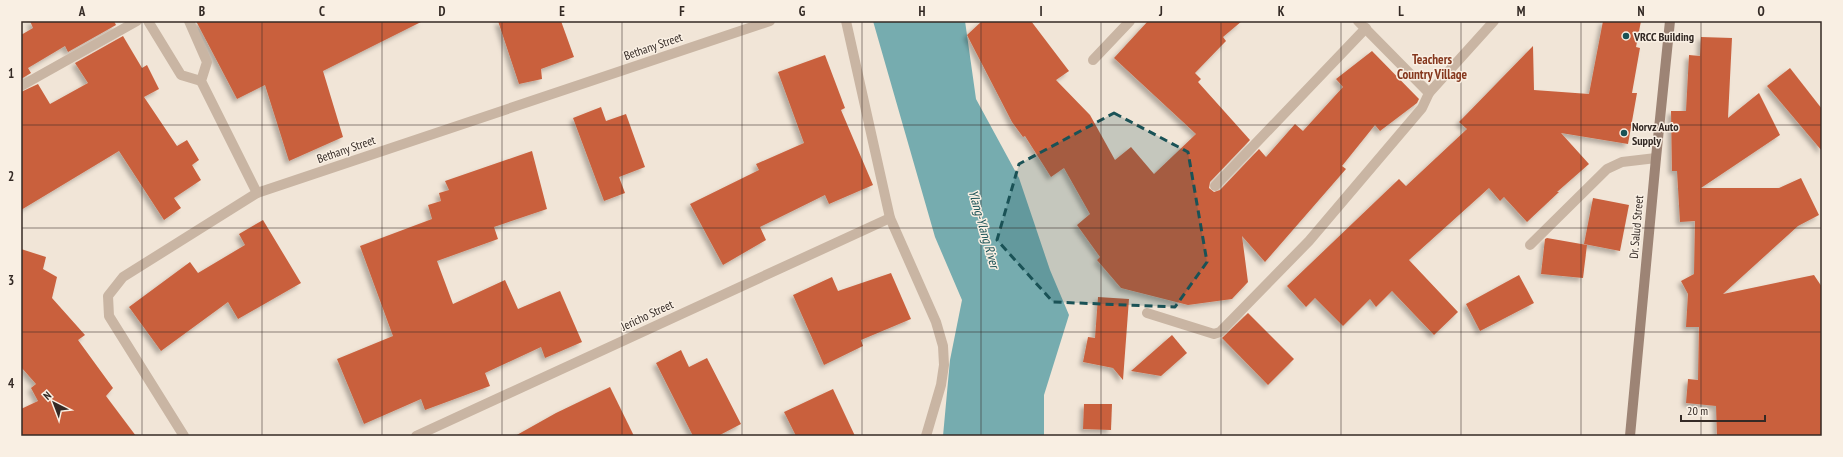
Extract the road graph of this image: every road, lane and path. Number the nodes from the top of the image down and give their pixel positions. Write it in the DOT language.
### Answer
graph roads {
  1 [pos="137,21"];
  2 [pos="148,21"];
  3 [pos="188,21"];
  4 [pos="770,21"];
  5 [pos="846,21"];
  6 [pos="1130,21"];
  7 [pos="1494,21"];
  8 [pos="1670,21"];
  9 [pos="1362,25"];
  10 [pos="1093,60"];
  11 [pos="201,81"];
  12 [pos="21,86"];
  13 [pos="1429,93"];
  14 [pos="1656,158"];
  15 [pos="1215,186"];
  16 [pos="257,193"];
  17 [pos="890,218"];
  18 [pos="1530,244"];
  19 [pos="1147,313"];
  20 [pos="184,436"];
  21 [pos="416,436"];
  22 [pos="926,436"];
  23 [pos="1630,436"];
  1 -- 12 [label="street"];
  2 -- 11 [label="street"];
  3 -- 11 [label="street"];
  4 -- 16 [label="street, Bethany Street"];
  5 -- 17 [label="street"];
  6 -- 10 [label="street"];
  7 -- 13 [label="street"];
  8 -- 14 [label="main road, Dr. Salud Street"];
  9 -- 13 [label="street"];
  9 -- 15 [label="street"];
  11 -- 16 [label="street"];
  13 -- 19 [label="street"];
  14 -- 18 [label="street"];
  14 -- 23 [label="main road, Dr. Salud Street"];
  16 -- 20 [label="street, Bethany Street"];
  17 -- 21 [label="street, Jericho Street"];
  17 -- 22 [label="street"];
}
